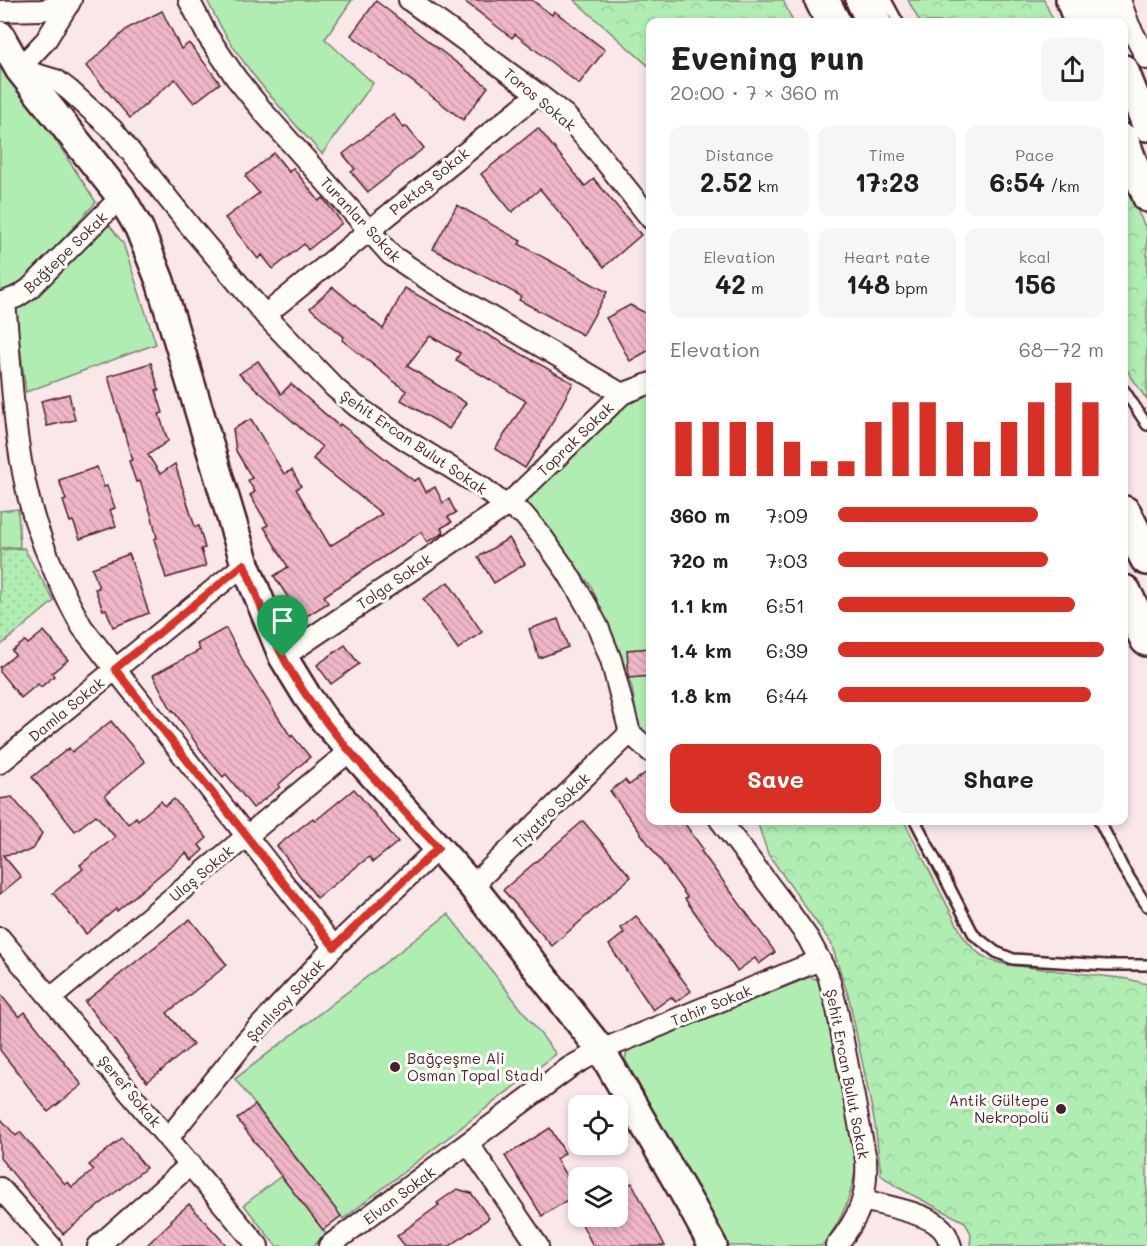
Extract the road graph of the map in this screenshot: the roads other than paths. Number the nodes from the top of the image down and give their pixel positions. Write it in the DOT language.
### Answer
graph roads {
  1 [pos="189,0"];
  2 [pos="410,0"];
  3 [pos="822,0"];
  4 [pos="863,0"];
  5 [pos="886,0"];
  6 [pos="1070,0"];
  7 [pos="1096,0"];
  8 [pos="1120,0"];
  9 [pos="70,2"];
  10 [pos="0,11"];
  11 [pos="831,18"];
  12 [pos="872,18"];
  13 [pos="896,18"];
  14 [pos="1077,18"];
  15 [pos="1103,18"];
  16 [pos="1127,18"];
  17 [pos="1128,20"];
  18 [pos="0,35"];
  19 [pos="1147,59"];
  20 [pos="20,69"];
  21 [pos="1128,79"];
  22 [pos="538,94"];
  23 [pos="1147,127"];
  24 [pos="1128,148"];
  25 [pos="121,196"];
  26 [pos="1147,198"];
  27 [pos="646,213"];
  28 [pos="368,230"];
  29 [pos="2,303"];
  30 [pos="265,315"];
  31 [pos="646,384"];
  32 [pos="622,394"];
  33 [pos="1128,396"];
  34 [pos="1147,426"];
  35 [pos="506,506"];
  36 [pos="1128,521"];
  37 [pos="1147,558"];
  38 [pos="244,564"];
  39 [pos="1128,600"];
  40 [pos="1147,639"];
  41 [pos="283,657"];
  42 [pos="115,669"];
  43 [pos="630,733"];
  44 [pos="646,747"];
  45 [pos="351,750"];
  46 [pos="0,763"];
  47 [pos="724,825"];
  48 [pos="918,825"];
  49 [pos="1102,825"];
  50 [pos="246,836"];
  51 [pos="438,848"];
  52 [pos="472,886"];
  53 [pos="1147,906"];
  54 [pos="0,938"];
  55 [pos="334,947"];
  56 [pos="820,960"];
  57 [pos="1147,965"];
  58 [pos="51,998"];
  59 [pos="601,1050"];
  60 [pos="169,1137"];
  61 [pos="468,1143"];
  62 [pos="191,1164"];
  63 [pos="0,1188"];
  64 [pos="863,1200"];
  65 [pos="51,1246"];
  66 [pos="98,1246"];
  67 [pos="258,1246"];
  68 [pos="329,1246"];
  69 [pos="538,1246"];
  70 [pos="713,1246"];
  71 [pos="836,1246"];
  72 [pos="951,1246"];
  1 -- 28 [label="street, Turanlar Sokak"];
  2 -- 22 [label="street, Toros Sokak"];
  3 -- 11 [label="highway"];
  4 -- 12 [label="highway"];
  5 -- 13 [label="lane"];
  6 -- 14 [label="main road"];
  7 -- 15 [label="main road"];
  8 -- 16 [label="street"];
  9 -- 10 [label="street"];
  9 -- 20 [label="street"];
  17 -- 19 [label="street"];
  18 -- 20 [label="main road"];
  20 -- 25 [label="main road"];
  20 -- 30 [label="street, Şehit Ercan Bulut Sokak"];
  21 -- 23 [label="main road"];
  22 -- 27 [label="street, Toros Sokak"];
  22 -- 28 [label="street, Pektaş Sokak"];
  24 -- 26 [label="main road"];
  25 -- 29 [label="street, Bağtepe Sokak"];
  25 -- 38 [label="main road"];
  28 -- 30 [label="street, Pektaş Sokak"];
  28 -- 32 [label="street, Turanlar Sokak"];
  29 -- 42 [label="street, Bağtepe Sokak"];
  30 -- 35 [label="street, Şehit Ercan Bulut Sokak"];
  31 -- 32 [label="street, Toprak Sokak"];
  32 -- 35 [label="street, Toprak Sokak"];
  33 -- 34 [label="lane"];
  35 -- 41 [label="street, Tolga Sokak"];
  35 -- 43 [label="street, Şehit Ercan Bulut Sokak"];
  36 -- 37 [label="highway"];
  38 -- 41 [label="main road"];
  38 -- 42 [label="street, Damla Sokak"];
  39 -- 40 [label="highway"];
  41 -- 45 [label="main road"];
  42 -- 46 [label="street, Damla Sokak"];
  42 -- 50 [label="street, Bağtepe Sokak"];
  43 -- 44 [label="street"];
  43 -- 52 [label="street, Tiyatro Sokak"];
  45 -- 50 [label="street, Ulaş Sokak"];
  45 -- 51 [label="main road"];
  47 -- 56 [label="street, Şehit Ercan Bulut Sokak"];
  48 -- 57 [label="lane"];
  49 -- 53 [label="lane"];
  50 -- 55 [label="street, Bağtepe Sokak"];
  50 -- 58 [label="street, Ulaş Sokak"];
  51 -- 52 [label="main road"];
  51 -- 55 [label="street, Şanlısoy Sokak"];
  52 -- 59 [label="main road"];
  54 -- 58 [label="street, Şeref Sokak"];
  55 -- 60 [label="street, Şanlısoy Sokak"];
  56 -- 59 [label="street, Tahir Sokak"];
  56 -- 64 [label="street, Şehit Ercan Bulut Sokak"];
  58 -- 60 [label="street, Şeref Sokak"];
  59 -- 61 [label="street, Elvan Sokak"];
  59 -- 70 [label="main road"];
  60 -- 62 [label="street, Şeref Sokak"];
  61 -- 68 [label="street, Elvan Sokak"];
  61 -- 69 [label="street"];
  62 -- 66 [label="street"];
  62 -- 67 [label="street, Şeref Sokak"];
  63 -- 65 [label="street"];
  64 -- 71 [label="street, Şehit Ercan Bulut Sokak"];
  64 -- 72 [label="street"];
}
